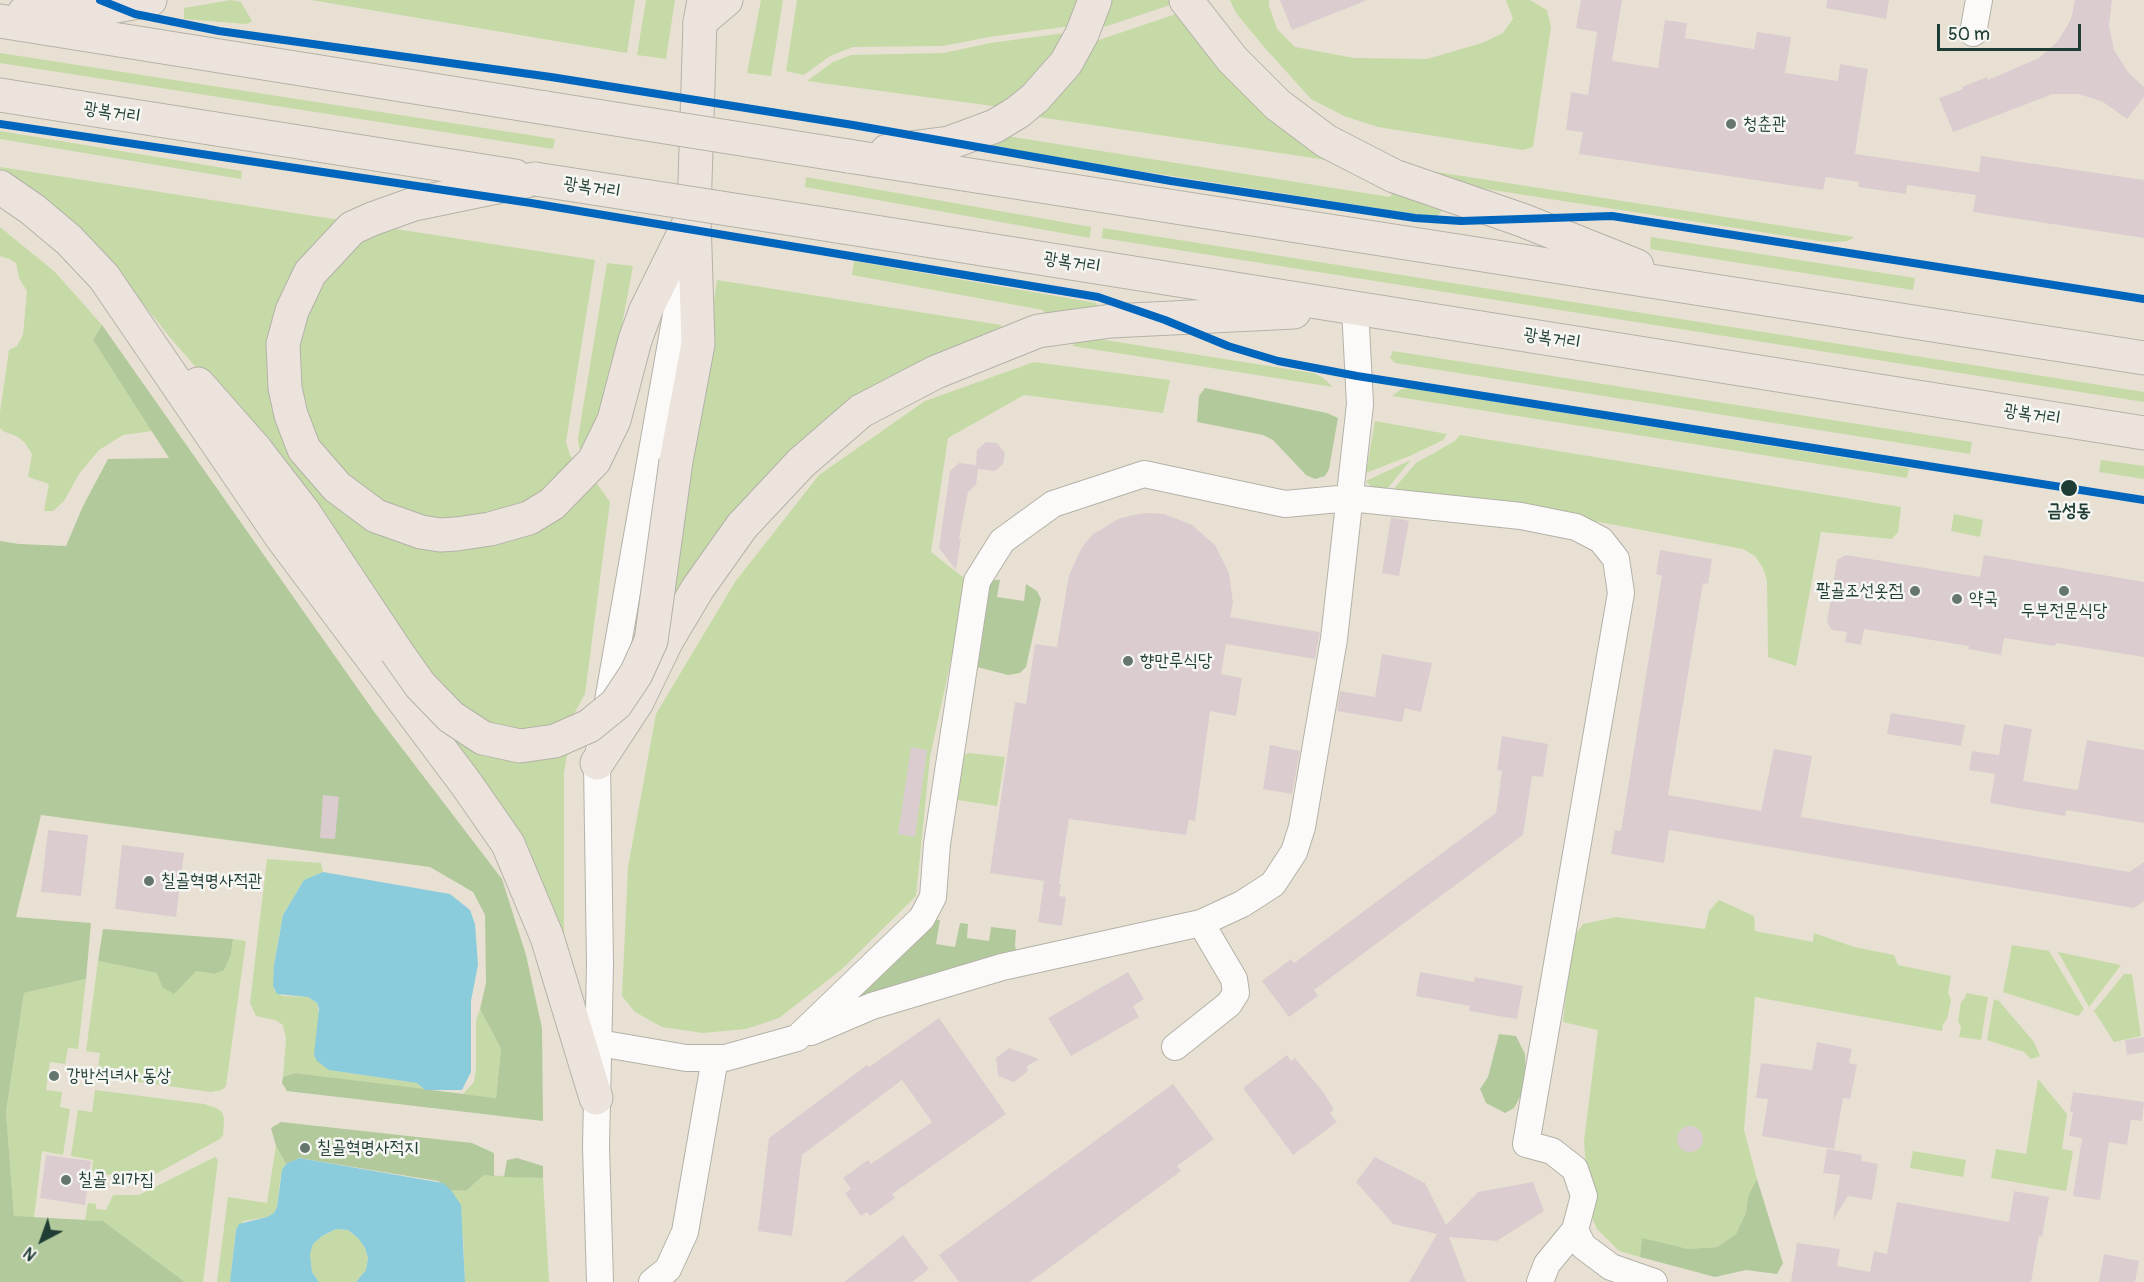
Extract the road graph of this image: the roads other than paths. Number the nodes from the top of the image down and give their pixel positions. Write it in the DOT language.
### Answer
graph roads {
  1 [pos="150,0"];
  2 [pos="726,0"];
  3 [pos="1095,0"];
  4 [pos="1186,0"];
  5 [pos="1979,0"];
  6 [pos="701,7"];
  7 [pos="0,15"];
  8 [pos="0,21"];
  9 [pos="1974,33"];
  10 [pos="0,95"];
  11 [pos="848,156"];
  12 [pos="535,179"];
  13 [pos="0,188"];
  14 [pos="694,213"];
  15 [pos="1689,287"];
  16 [pos="1355,308"];
  17 [pos="138,327"];
  18 [pos="2144,358"];
  19 [pos="2144,433"];
  20 [pos="1350,498"];
  21 [pos="597,762"];
  22 [pos="1201,923"];
  23 [pos="797,1038"];
  24 [pos="599,1043"];
  25 [pos="1175,1047"];
  26 [pos="715,1058"];
  27 [pos="596,1098"];
  28 [pos="1575,1230"];
  29 [pos="600,1282"];
  30 [pos="652,1282"];
  31 [pos="1540,1282"];
  32 [pos="1654,1282"];
  1 -- 7 [label="main road"];
  2 -- 6 [label="main road"];
  3 -- 11 [label="main road"];
  4 -- 15 [label="main road"];
  5 -- 9 [label="street"];
  6 -- 14 [label="main road"];
  8 -- 11 [label="main road, bridge"];
  10 -- 12 [label="main road, 광복거리"];
  11 -- 15 [label="main road"];
  12 -- 14 [label="main road"];
  12 -- 16 [label="main road, 광복거리, bridge"];
  13 -- 17 [label="main road"];
  14 -- 17 [label="main road, bridge"];
  14 -- 21 [label="street"];
  15 -- 18 [label="main road"];
  16 -- 19 [label="main road, 광복거리"];
  16 -- 20 [label="street"];
  16 -- 21 [label="main road"];
  17 -- 27 [label="main road"];
  20 -- 22 [label="street"];
  20 -- 23 [label="street"];
  20 -- 28 [label="street"];
  21 -- 24 [label="street"];
  22 -- 23 [label="street"];
  22 -- 25 [label="street"];
  23 -- 26 [label="street"];
  24 -- 26 [label="street"];
  24 -- 27 [label="street"];
  26 -- 30 [label="street"];
  27 -- 29 [label="street"];
  28 -- 31 [label="street"];
  28 -- 32 [label="street"];
}
